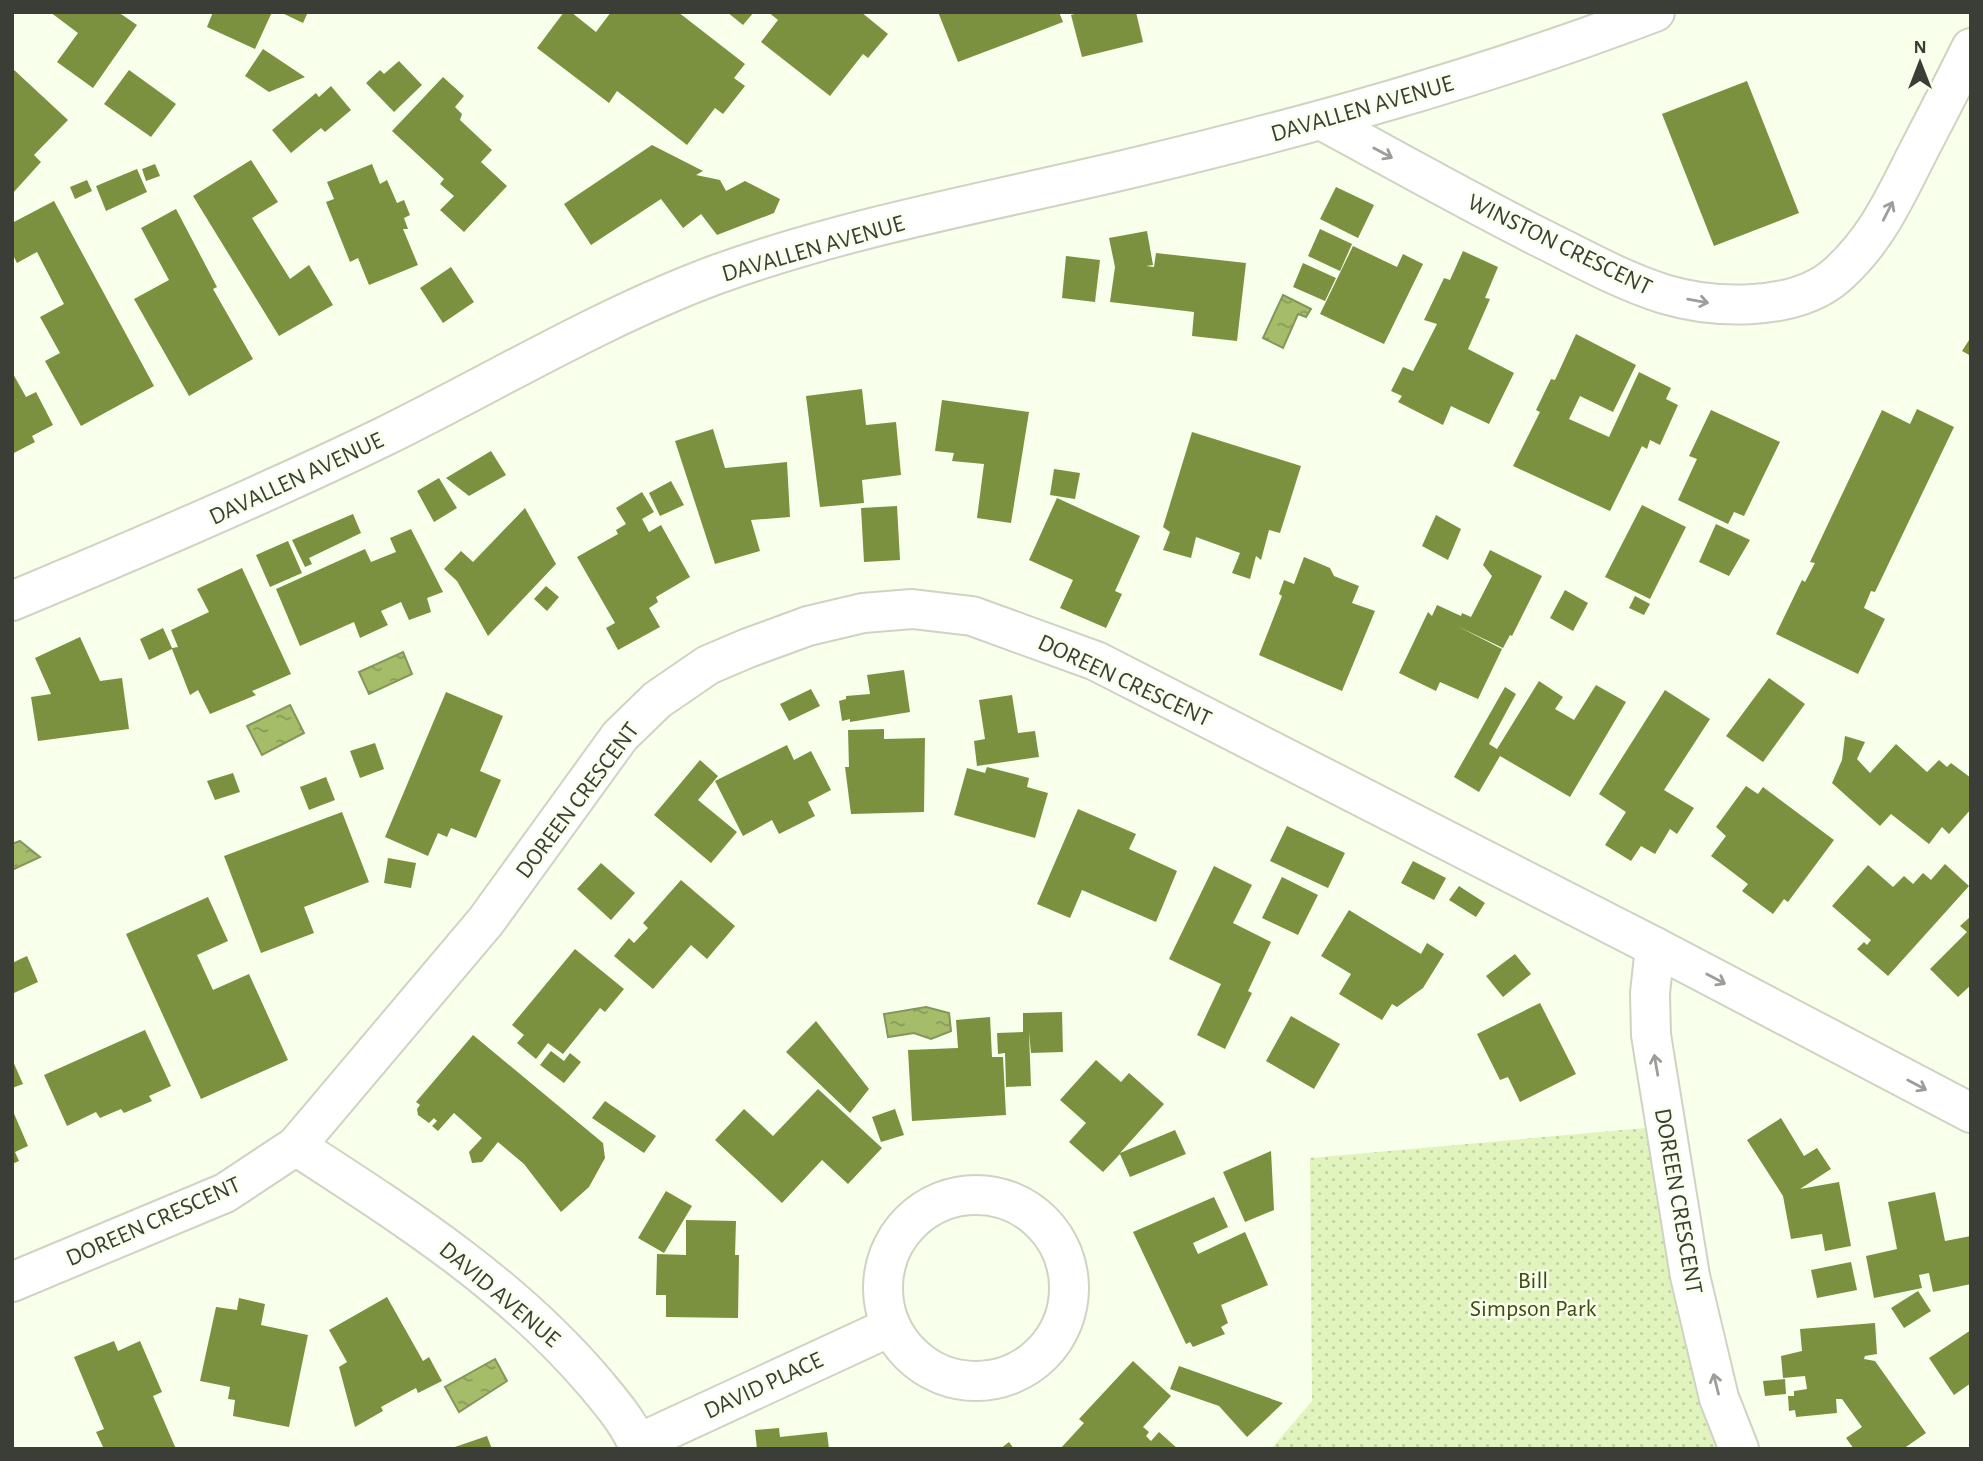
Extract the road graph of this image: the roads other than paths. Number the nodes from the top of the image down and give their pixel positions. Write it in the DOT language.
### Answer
graph roads {
  1 [pos="1655,12"];
  2 [pos="1971,47"];
  3 [pos="1323,121"];
  4 [pos="12,601"];
  5 [pos="1655,947"];
  6 [pos="1971,1114"];
  7 [pos="296,1146"];
  8 [pos="12,1282"];
  9 [pos="890,1327"];
  10 [pos="638,1446"];
  11 [pos="1739,1449"];
  1 -- 3 [label="street, DAVALLEN AVENUE"];
  3 -- 2 [label="street, WINSTON CRESCENT, one-way"];
  3 -- 4 [label="street, DAVALLEN AVENUE"];
  5 -- 6 [label="street, DOREEN CRESCENT, one-way"];
  5 -- 7 [label="street, DOREEN CRESCENT"];
  11 -- 5 [label="street, DOREEN CRESCENT, one-way"];
  7 -- 8 [label="street, DOREEN CRESCENT"];
  7 -- 10 [label="street, DAVID AVENUE"];
  9 -- 9 [label="street"];
  9 -- 10 [label="street, DAVID PLACE"];
}
